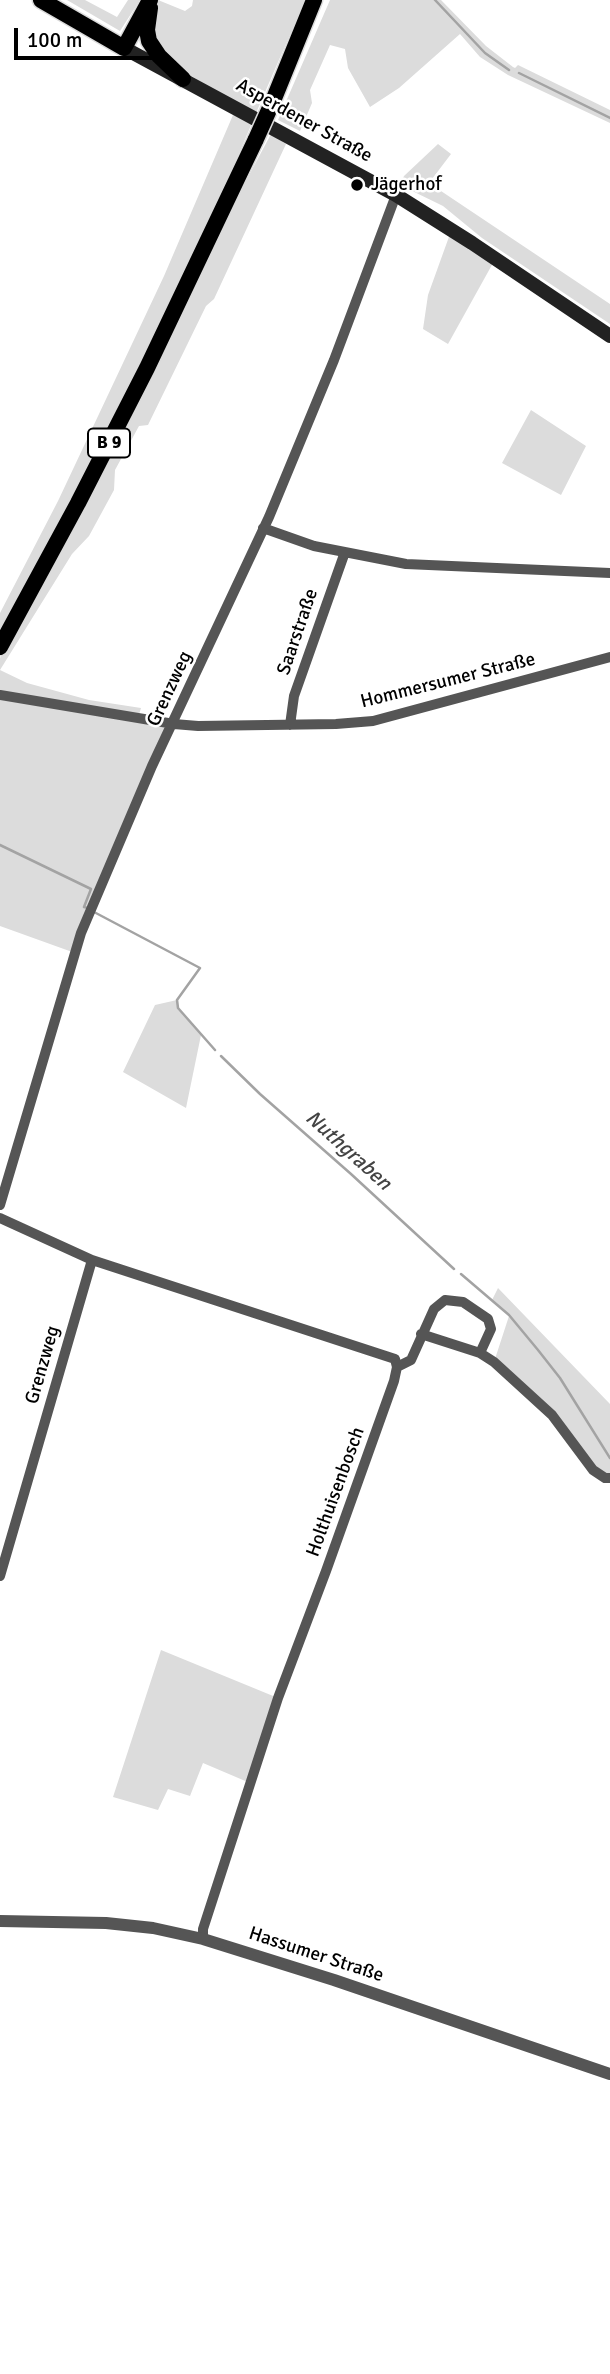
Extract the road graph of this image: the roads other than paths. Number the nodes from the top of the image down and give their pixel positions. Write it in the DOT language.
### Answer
graph roads {
  1 [pos="41,0"];
  2 [pos="150,0"];
  3 [pos="314,0"];
  4 [pos="124,48"];
  5 [pos="183,79"];
  6 [pos="396,195"];
  7 [pos="610,336"];
  8 [pos="263,528"];
  9 [pos="345,552"];
  10 [pos="610,573"];
  11 [pos="0,647"];
  12 [pos="610,657"];
  13 [pos="0,695"];
  14 [pos="174,724"];
  15 [pos="290,724"];
  16 [pos="0,1205"];
  17 [pos="0,1218"];
  18 [pos="92,1260"];
  19 [pos="421,1334"];
  20 [pos="480,1353"];
  21 [pos="397,1367"];
  22 [pos="610,1478"];
  23 [pos="0,1576"];
  24 [pos="0,1921"];
  25 [pos="203,1939"];
  26 [pos="610,2074"];
  1 -- 4 [label="main road, Asperdener Straße"];
  2 -- 4 [label="main road"];
  2 -- 5 [label="main road"];
  3 -- 11 [label="main road, B 9, bridge"];
  4 -- 5 [label="main road, Asperdener Straße"];
  5 -- 6 [label="main road, Asperdener Straße"];
  6 -- 7 [label="main road, Asperdener Straße"];
  6 -- 8 [label="street, Grenzweg"];
  8 -- 9 [label="street"];
  8 -- 14 [label="street, Grenzweg"];
  9 -- 10 [label="street"];
  9 -- 15 [label="street, Saarstraße"];
  12 -- 15 [label="street, Hommersumer Straße"];
  13 -- 14 [label="street, Hommersumer Straße"];
  14 -- 15 [label="street, Hommersumer Straße"];
  14 -- 16 [label="street, Grenzweg"];
  17 -- 18 [label="street"];
  18 -- 21 [label="street"];
  18 -- 23 [label="street, Grenzweg"];
  19 -- 20 [label="street"];
  19 -- 20 [label="street"];
  19 -- 21 [label="street"];
  20 -- 22 [label="street"];
  21 -- 25 [label="street, Holthuisenbosch"];
  24 -- 25 [label="street, Hassumer Straße"];
  25 -- 26 [label="street, Hassumer Straße"];
}
